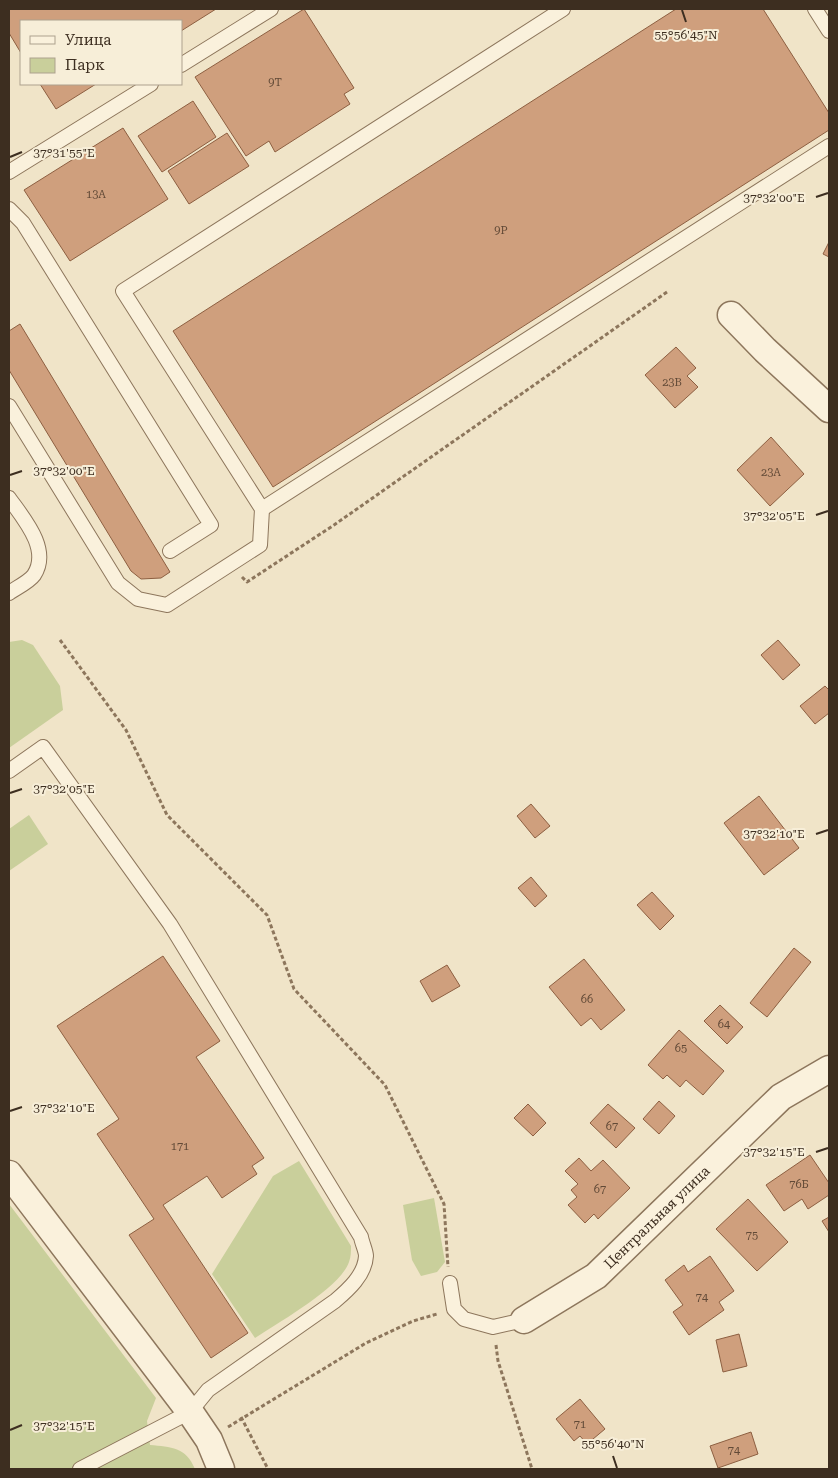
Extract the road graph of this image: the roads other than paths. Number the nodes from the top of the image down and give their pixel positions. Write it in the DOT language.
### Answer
graph roads {
  1 [pos="271,9"];
  2 [pos="563,9"];
  3 [pos="815,9"];
  4 [pos="829,31"];
  5 [pos="182,64"];
  6 [pos="149,85"];
  7 [pos="829,146"];
  8 [pos="9,172"];
  9 [pos="9,209"];
  10 [pos="731,314"];
  11 [pos="9,406"];
  12 [pos="829,409"];
  13 [pos="9,498"];
  14 [pos="262,509"];
  15 [pos="170,551"];
  16 [pos="9,593"];
  17 [pos="9,771"];
  18 [pos="829,1070"];
  19 [pos="9,1174"];
  20 [pos="450,1282"];
  21 [pos="524,1320"];
  22 [pos="190,1412"];
  23 [pos="80,1469"];
  24 [pos="221,1469"];
  1 -- 5 [label="lane"];
  2 -- 14 [label="lane"];
  3 -- 4 [label="lane"];
  6 -- 8 [label="lane"];
  7 -- 14 [label="lane"];
  9 -- 15 [label="lane"];
  10 -- 12 [label="street"];
  11 -- 14 [label="lane"];
  13 -- 16 [label="lane"];
  17 -- 22 [label="lane"];
  18 -- 21 [label="street, Центральная улица"];
  19 -- 22 [label="street"];
  20 -- 21 [label="lane"];
  22 -- 23 [label="lane"];
  22 -- 24 [label="street"];
}
